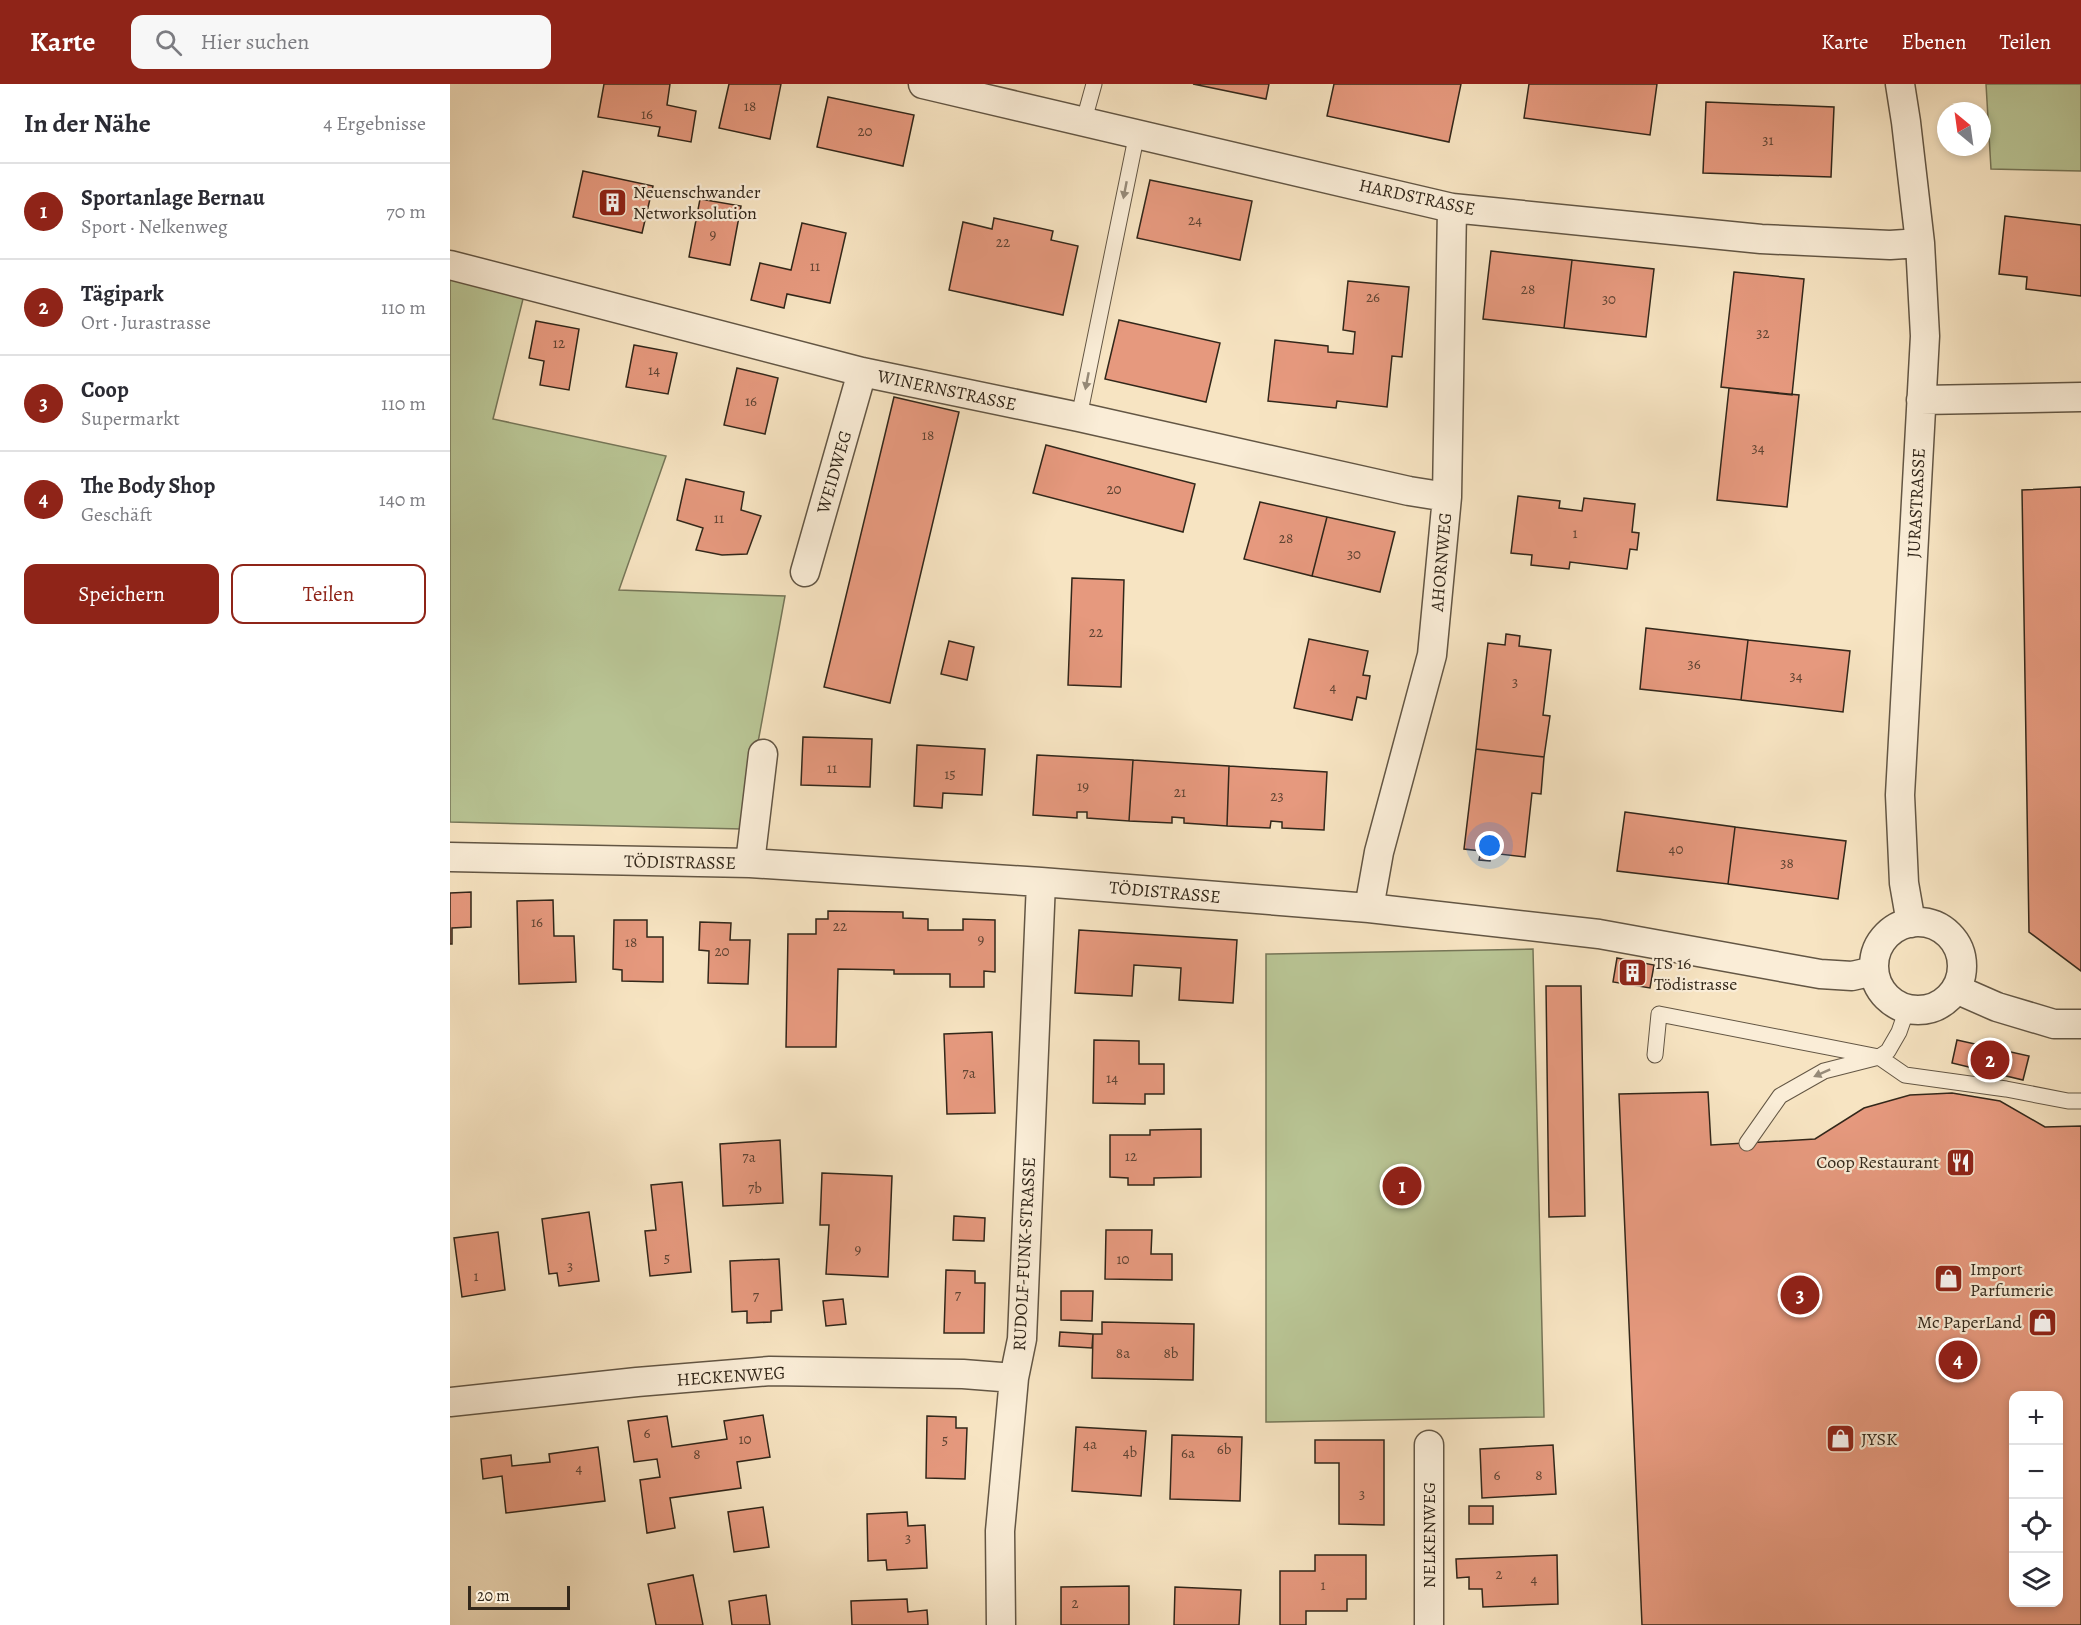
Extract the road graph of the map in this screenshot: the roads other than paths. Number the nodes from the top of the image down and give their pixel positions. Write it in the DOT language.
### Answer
graph roads {
  1 [pos="1094,84"];
  2 [pos="1900,84"];
  3 [pos="941,86"];
  4 [pos="1084,120"];
  5 [pos="1137,133"];
  6 [pos="1452,208"];
  7 [pos="1920,243"];
  8 [pos="450,265"];
  9 [pos="862,372"];
  10 [pos="2081,397"];
  11 [pos="1921,400"];
  12 [pos="1079,417"];
  13 [pos="1447,497"];
  14 [pos="806,572"];
  15 [pos="763,754"];
  16 [pos="450,857"];
  17 [pos="750,863"];
  18 [pos="1041,882"];
  19 [pos="1369,908"];
  20 [pos="1911,923"];
  21 [pos="1874,971"];
  22 [pos="1956,989"];
  23 [pos="1907,1009"];
  24 [pos="2081,1024"];
  25 [pos="1655,1055"];
  26 [pos="1879,1057"];
  27 [pos="2081,1101"];
  28 [pos="1747,1143"];
  29 [pos="1014,1378"];
  30 [pos="450,1402"];
  31 [pos="1429,1445"];
  32 [pos="1001,1625"];
  33 [pos="1429,1625"];
  1 -- 4 [label="lane"];
  2 -- 7 [label="street, JURASTRASSE"];
  3 -- 4 [label="street, HARDSTRASSE"];
  4 -- 5 [label="street, HARDSTRASSE"];
  5 -- 6 [label="street, HARDSTRASSE"];
  5 -- 12 [label="lane, one-way"];
  6 -- 7 [label="street, HARDSTRASSE"];
  6 -- 13 [label="street, AHORNWEG"];
  7 -- 11 [label="street, JURASTRASSE"];
  8 -- 9 [label="street, WINERNSTRASSE"];
  9 -- 12 [label="street, WINERNSTRASSE"];
  9 -- 14 [label="street, WEIDWEG"];
  10 -- 11 [label="street"];
  11 -- 20 [label="street, JURASTRASSE"];
  12 -- 13 [label="street, WINERNSTRASSE"];
  13 -- 19 [label="street, AHORNWEG"];
  15 -- 17 [label="street"];
  16 -- 17 [label="street, TÖDISTRASSE"];
  17 -- 18 [label="street, TÖDISTRASSE"];
  18 -- 19 [label="street, TÖDISTRASSE"];
  18 -- 29 [label="street, RUDOLF-FUNK-STRASSE"];
  19 -- 21 [label="street, TÖDISTRASSE"];
  20 -- 21 [label="street"];
  20 -- 22 [label="street"];
  21 -- 23 [label="street"];
  22 -- 23 [label="street"];
  22 -- 24 [label="street"];
  23 -- 26 [label="lane"];
  25 -- 26 [label="lane"];
  26 -- 27 [label="lane"];
  26 -- 28 [label="lane, one-way"];
  29 -- 30 [label="street, HECKENWEG"];
  29 -- 32 [label="street, RUDOLF-FUNK-STRASSE"];
  31 -- 33 [label="street, NELKENWEG"];
}
